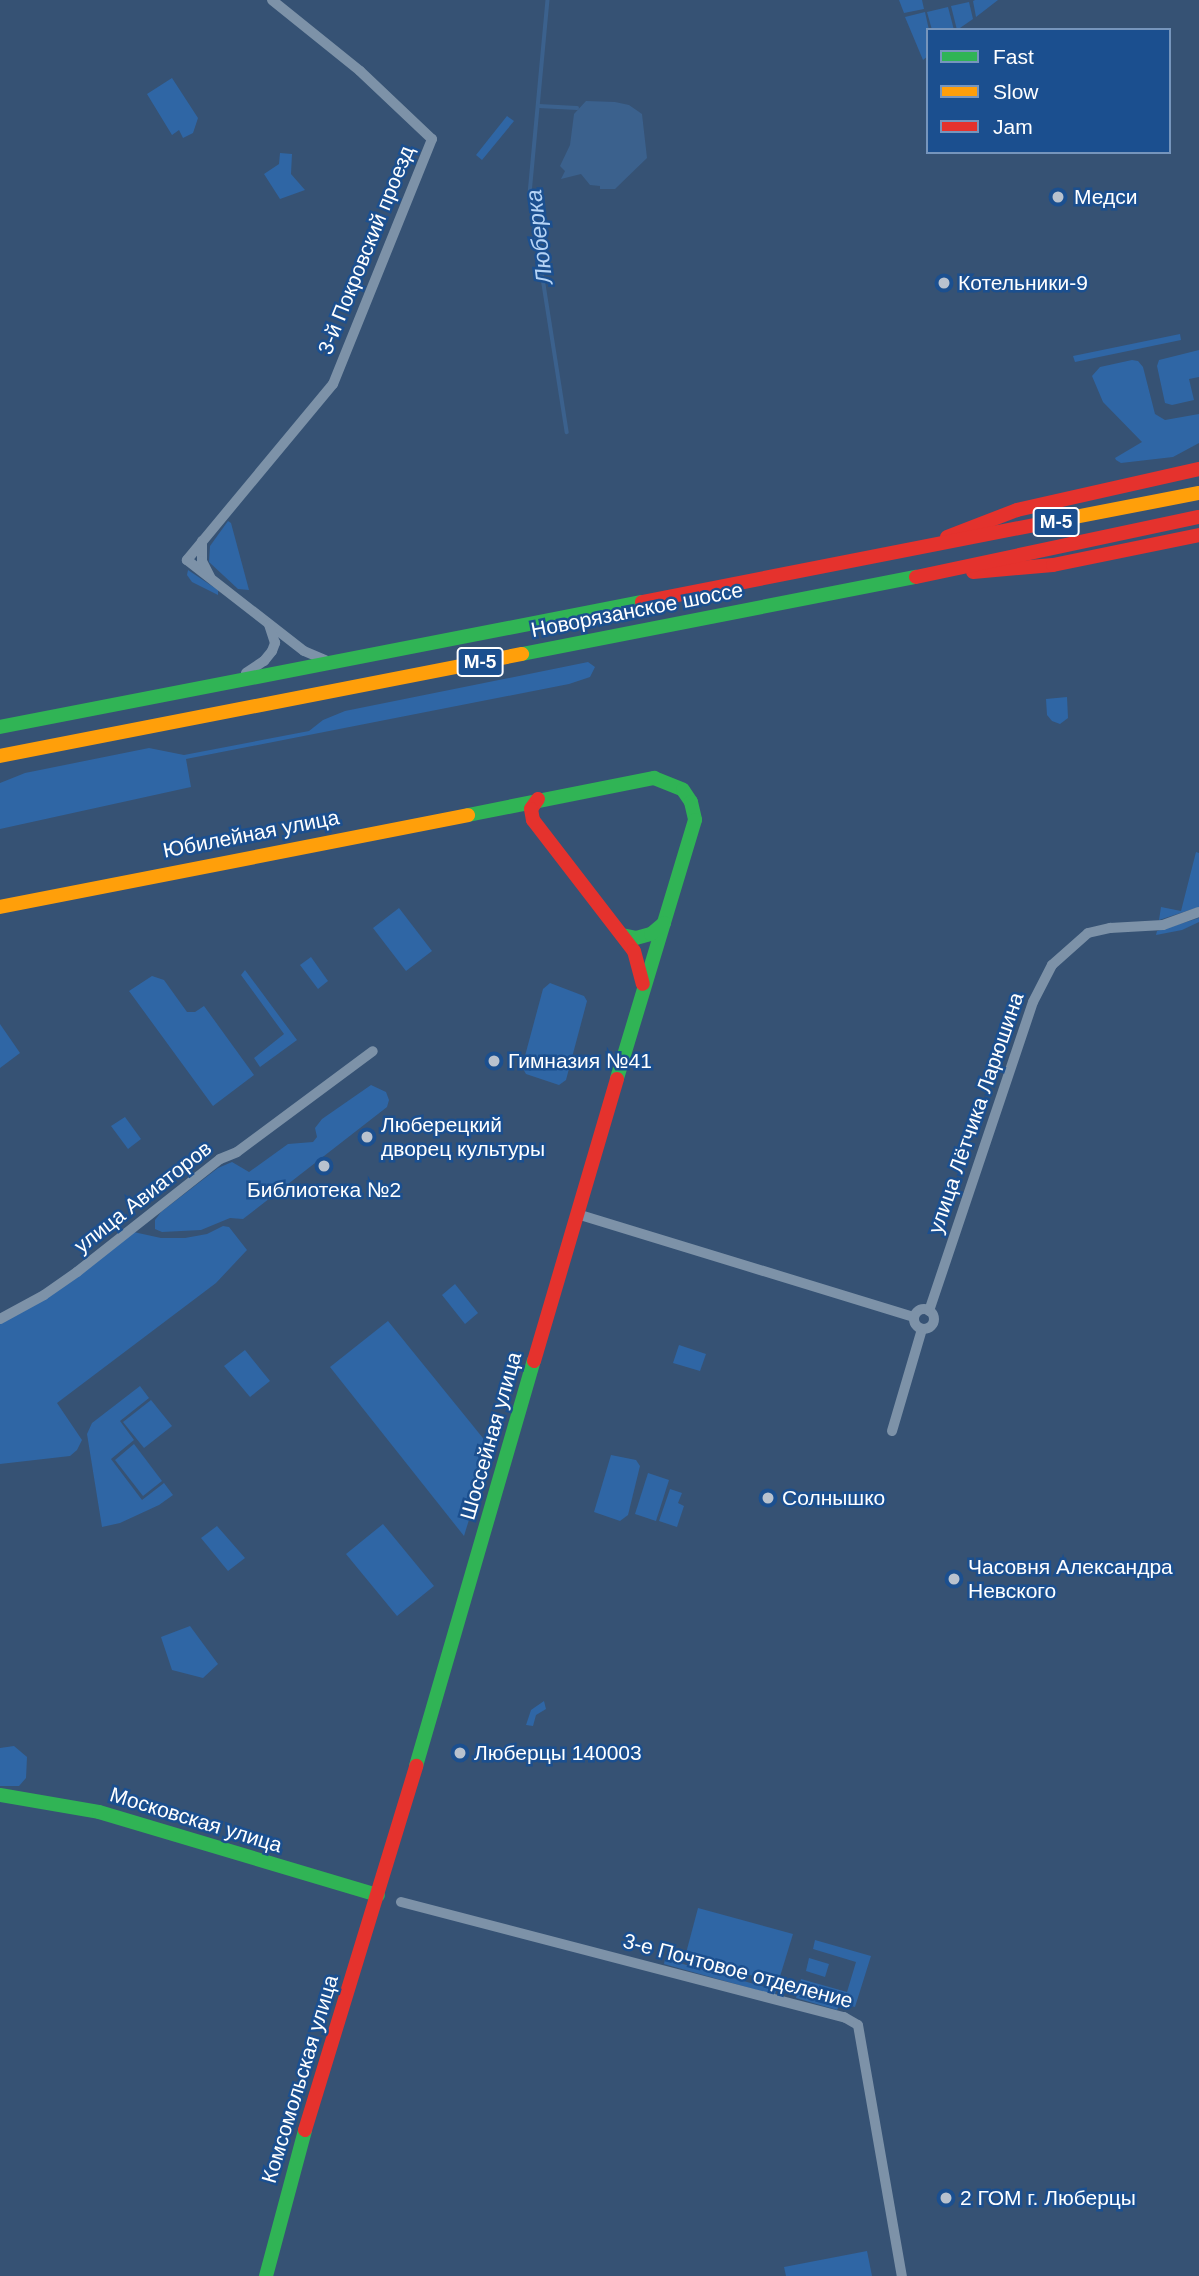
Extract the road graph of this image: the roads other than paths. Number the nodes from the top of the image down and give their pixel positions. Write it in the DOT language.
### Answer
graph roads {
  1 [pos="272,0"];
  2 [pos="1199,469"];
  3 [pos="1199,493"];
  4 [pos="1199,517"];
  5 [pos="1199,535"];
  6 [pos="202,540"];
  7 [pos="912,550"];
  8 [pos="927,575"];
  9 [pos="212,580"];
  10 [pos="269,624"];
  11 [pos="343,660"];
  12 [pos="223,684"];
  13 [pos="0,727"];
  14 [pos="0,757"];
  15 [pos="538,799"];
  16 [pos="510,805"];
  17 [pos="533,820"];
  18 [pos="0,906"];
  19 [pos="1199,912"];
  20 [pos="665,922"];
  21 [pos="622,935"];
  22 [pos="644,989"];
  23 [pos="373,1051"];
  24 [pos="577,1214"];
  25 [pos="929,1311"];
  26 [pos="915,1317"];
  27 [pos="0,1319"];
  28 [pos="922,1329"];
  29 [pos="892,1431"];
  30 [pos="0,1795"];
  31 [pos="378,1895"];
  32 [pos="401,1902"];
  33 [pos="266,2276"];
  34 [pos="902,2276"];
  1 -- 6 [label="street, 3-й Покровский проезд"];
  2 -- 7 [label="main road"];
  3 -- 7 [label="main road, Новорязанское шоссе / М-5"];
  4 -- 8 [label="main road, Новорязанское шоссе / М-5"];
  5 -- 8 [label="main road"];
  6 -- 9 [label="street"];
  6 -- 9 [label="street, 3-й Покровский проезд"];
  7 -- 11 [label="main road, Новорязанское шоссе / М-5"];
  8 -- 14 [label="main road, Новорязанское шоссе / М-5"];
  9 -- 10 [label="street, 3-й Покровский проезд"];
  10 -- 11 [label="street, 3-й Покровский проезд"];
  10 -- 12 [label="street"];
  11 -- 12 [label="main road, Новорязанское шоссе / М-5"];
  12 -- 13 [label="main road, Новорязанское шоссе / М-5"];
  15 -- 16 [label="main road, Юбилейная улица"];
  15 -- 17 [label="main road"];
  15 -- 20 [label="main road, Юбилейная улица"];
  16 -- 17 [label="main road"];
  16 -- 18 [label="main road, Юбилейная улица"];
  17 -- 21 [label="main road"];
  19 -- 25 [label="street, улица Лётчика Ларюшина"];
  20 -- 21 [label="main road"];
  20 -- 22 [label="main road, Шоссейная улица"];
  21 -- 22 [label="main road"];
  22 -- 24 [label="main road, Шоссейная улица"];
  23 -- 27 [label="street, улица Авиаторов"];
  24 -- 26 [label="street"];
  24 -- 31 [label="main road, Шоссейная улица"];
  25 -- 26 [label="street"];
  25 -- 28 [label="street, улица Лётчика Ларюшина"];
  26 -- 28 [label="street"];
  28 -- 29 [label="street, улица Лётчика Ларюшина"];
  30 -- 31 [label="main road, Московская улица"];
  31 -- 33 [label="main road, Комсомольская улица"];
  32 -- 34 [label="street, 3-е Почтовое отделение"];
}
